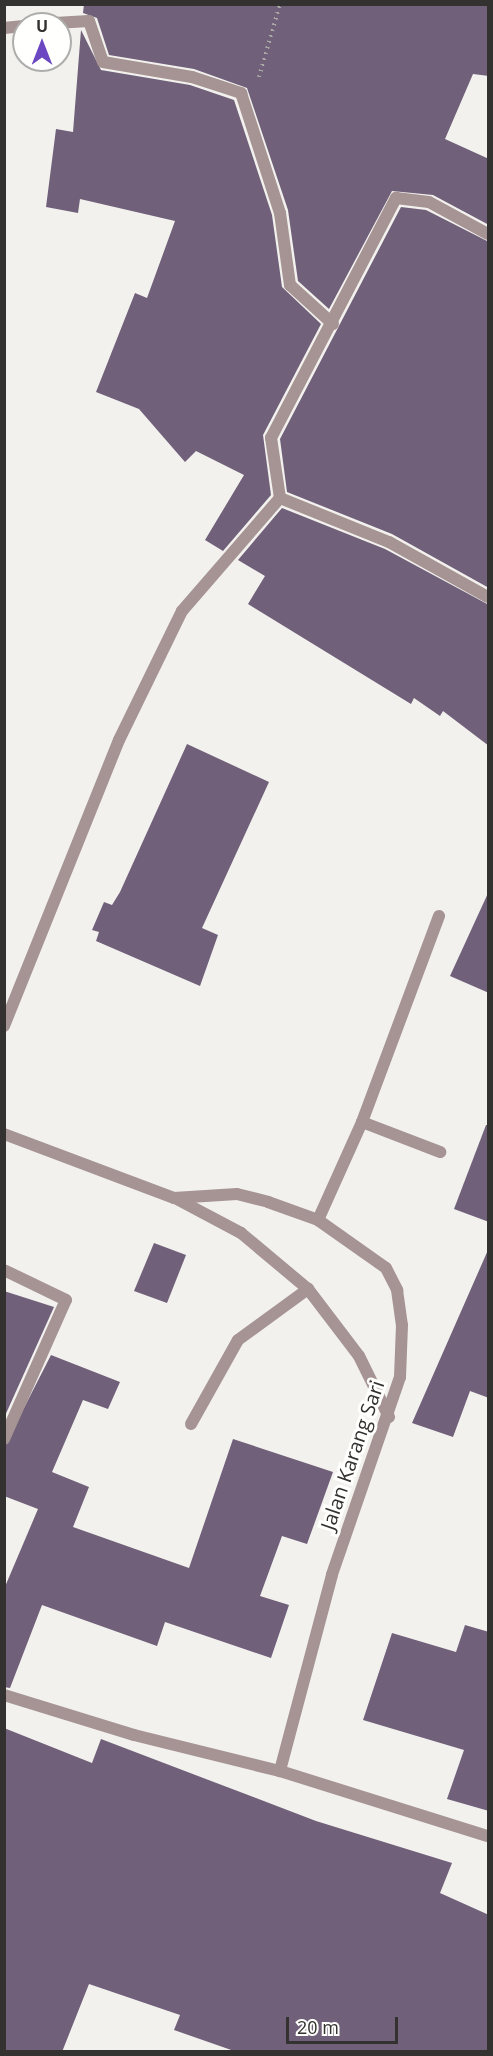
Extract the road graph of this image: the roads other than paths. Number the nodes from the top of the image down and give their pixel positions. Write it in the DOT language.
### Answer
graph roads {
  1 [pos="72,22"];
  2 [pos="489,234"];
  3 [pos="333,324"];
  4 [pos="280,498"];
  5 [pos="489,597"];
  6 [pos="439,916"];
  7 [pos="4,1026"];
  8 [pos="363,1122"];
  9 [pos="4,1134"];
  10 [pos="440,1152"];
  11 [pos="174,1198"];
  12 [pos="318,1220"];
  13 [pos="6,1271"];
  14 [pos="308,1289"];
  15 [pos="389,1417"];
  16 [pos="191,1424"];
  17 [pos="4,1439"];
  18 [pos="4,1695"];
  19 [pos="280,1771"];
  20 [pos="489,1836"];
  1 -- 3 [label="street"];
  2 -- 3 [label="street"];
  3 -- 4 [label="street"];
  4 -- 5 [label="street"];
  4 -- 7 [label="street"];
  6 -- 8 [label="street"];
  8 -- 10 [label="street"];
  8 -- 12 [label="street"];
  9 -- 11 [label="street, Jalan Karang Sari"];
  11 -- 12 [label="street, Jalan Karang Sari"];
  11 -- 14 [label="street"];
  12 -- 15 [label="street, Jalan Karang Sari"];
  13 -- 17 [label="street"];
  14 -- 15 [label="street"];
  14 -- 16 [label="street"];
  15 -- 19 [label="street, Jalan Karang Sari"];
  18 -- 19 [label="street"];
  19 -- 20 [label="street"];
}
